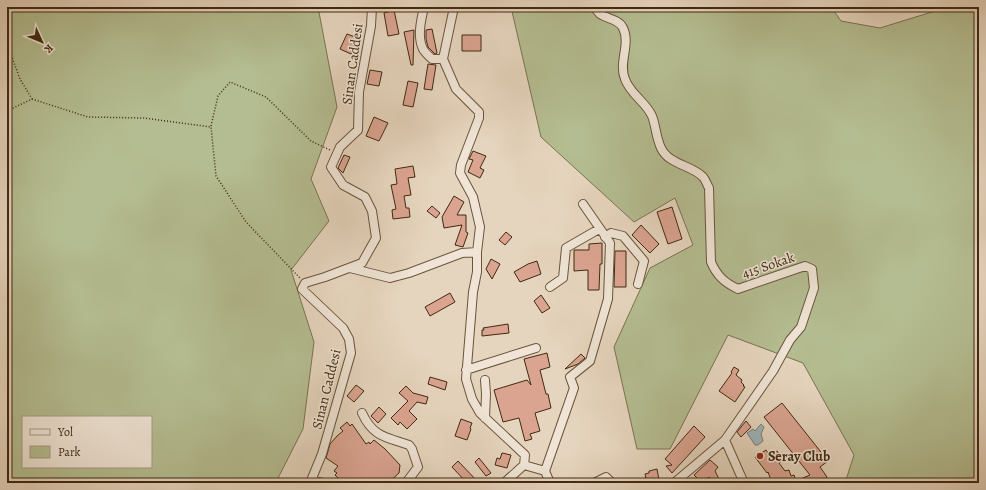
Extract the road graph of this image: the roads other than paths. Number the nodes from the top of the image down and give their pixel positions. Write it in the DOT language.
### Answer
graph roads {
  1 [pos="372,7"];
  2 [pos="424,7"];
  3 [pos="454,7"];
  4 [pos="594,7"];
  5 [pos="443,59"];
  6 [pos="583,204"];
  7 [pos="599,229"];
  8 [pos="605,237"];
  9 [pos="476,252"];
  10 [pos="350,268"];
  11 [pos="638,284"];
  12 [pos="550,287"];
  13 [pos="536,348"];
  14 [pos="466,370"];
  15 [pos="485,380"];
  16 [pos="362,413"];
  17 [pos="485,418"];
  18 [pos="725,440"];
  19 [pos="524,465"];
  20 [pos="545,471"];
  21 [pos="311,481"];
  22 [pos="323,483"];
  23 [pos="406,483"];
  24 [pos="504,483"];
  25 [pos="550,483"];
  26 [pos="594,483"];
  27 [pos="612,483"];
  28 [pos="674,483"];
  29 [pos="744,483"];
  1 -- 10 [label="street, Sinan Caddesi"];
  2 -- 5 [label="street"];
  3 -- 5 [label="street"];
  4 -- 18 [label="street, 415 Sokak"];
  5 -- 9 [label="street"];
  6 -- 7 [label="street"];
  7 -- 8 [label="street"];
  7 -- 12 [label="street"];
  8 -- 11 [label="street"];
  8 -- 20 [label="street"];
  9 -- 10 [label="street"];
  9 -- 14 [label="street"];
  10 -- 21 [label="street, Sinan Caddesi"];
  13 -- 14 [label="street"];
  14 -- 17 [label="street"];
  15 -- 17 [label="street"];
  16 -- 23 [label="street"];
  17 -- 19 [label="street"];
  18 -- 28 [label="street"];
  18 -- 29 [label="street"];
  19 -- 20 [label="street"];
  19 -- 24 [label="street"];
  20 -- 25 [label="street"];
  21 -- 22 [label="street"];
  26 -- 27 [label="street"];
}
